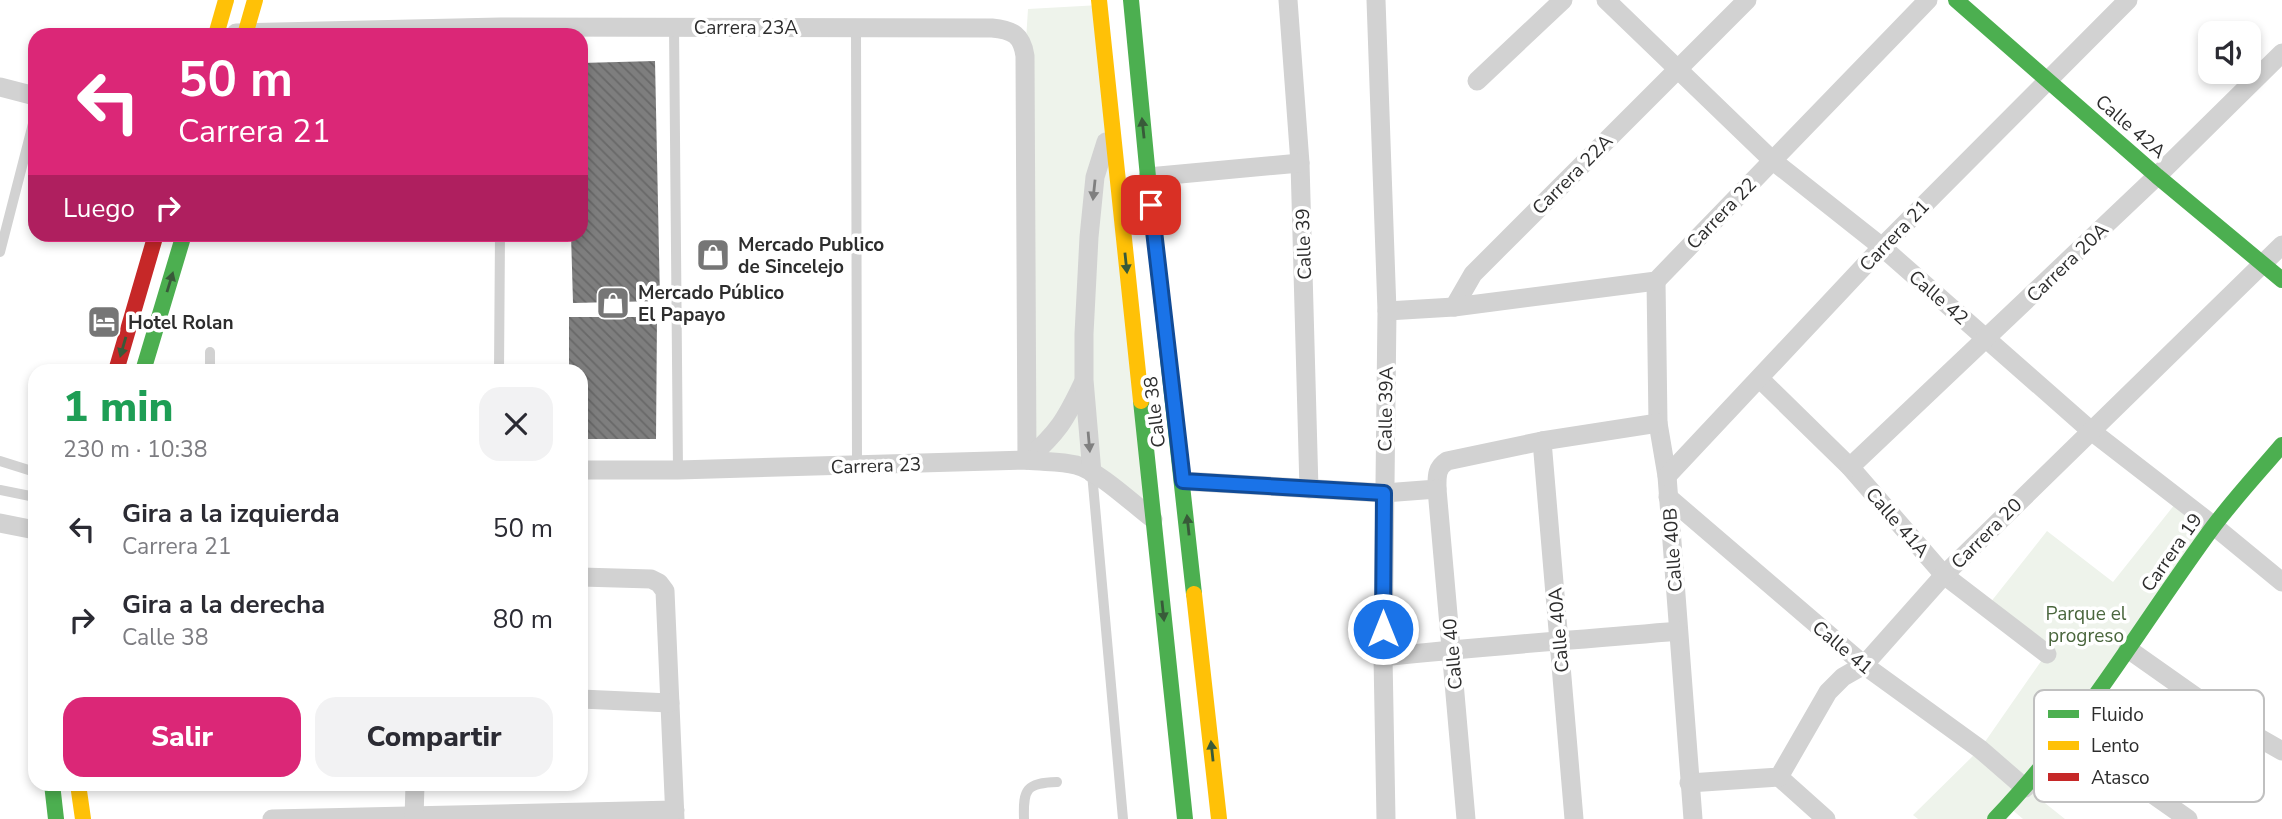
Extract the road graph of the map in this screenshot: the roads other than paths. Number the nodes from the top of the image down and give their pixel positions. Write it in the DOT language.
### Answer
graph roads {
  1 [pos="226,0"];
  2 [pos="255,0"];
  3 [pos="1099,0"];
  4 [pos="1131,0"];
  5 [pos="1288,0"];
  6 [pos="1376,0"];
  7 [pos="1563,0"];
  8 [pos="1606,0"];
  9 [pos="1747,0"];
  10 [pos="1928,0"];
  11 [pos="1956,0"];
  12 [pos="2128,0"];
  13 [pos="674,26"];
  14 [pos="218,28"];
  15 [pos="247,28"];
  16 [pos="588,28"];
  17 [pos="856,28"];
  18 [pos="2282,53"];
  19 [pos="1678,69"];
  20 [pos="2047,79"];
  21 [pos="1477,81"];
  22 [pos="0,87"];
  23 [pos="28,94"];
  24 [pos="1111,124"];
  25 [pos="28,143"];
  26 [pos="1772,160"];
  27 [pos="1300,163"];
  28 [pos="2157,176"];
  29 [pos="1148,177"];
  30 [pos="154,242"];
  31 [pos="182,242"];
  32 [pos="500,242"];
  33 [pos="2282,245"];
  34 [pos="1882,247"];
  35 [pos="0,253"];
  36 [pos="2263,263"];
  37 [pos="2282,280"];
  38 [pos="1656,281"];
  39 [pos="1454,307"];
  40 [pos="1387,312"];
  41 [pos="1986,339"];
  42 [pos="210,352"];
  43 [pos="118,364"];
  44 [pos="145,364"];
  45 [pos="210,364"];
  46 [pos="499,364"];
  47 [pos="1760,379"];
  48 [pos="1084,380"];
  49 [pos="1657,423"];
  50 [pos="2090,430"];
  51 [pos="1542,442"];
  52 [pos="2282,445"];
  53 [pos="1027,460"];
  54 [pos="0,461"];
  55 [pos="857,466"];
  56 [pos="1850,467"];
  57 [pos="28,470"];
  58 [pos="588,470"];
  59 [pos="678,470"];
  60 [pos="1092,472"];
  61 [pos="1667,476"];
  62 [pos="1183,481"];
  63 [pos="0,489"];
  64 [pos="1309,489"];
  65 [pos="1437,489"];
  66 [pos="1384,493"];
  67 [pos="28,495"];
  68 [pos="1668,498"];
  69 [pos="1153,519"];
  70 [pos="0,523"];
  71 [pos="2214,526"];
  72 [pos="28,529"];
  73 [pos="1944,575"];
  74 [pos="588,577"];
  75 [pos="2282,582"];
  76 [pos="1678,631"];
  77 [pos="1560,642"];
  78 [pos="1452,649"];
  79 [pos="2128,649"];
  80 [pos="2046,654"];
  81 [pos="1383,657"];
  82 [pos="1864,665"];
  83 [pos="2099,690"];
  84 [pos="2186,690"];
  85 [pos="588,699"];
  86 [pos="670,703"];
  87 [pos="2264,741"];
  88 [pos="2282,751"];
  89 [pos="2034,776"];
  90 [pos="1779,777"];
  91 [pos="1057,782"];
  92 [pos="1689,783"];
  93 [pos="2025,788"];
  94 [pos="53,791"];
  95 [pos="79,791"];
  96 [pos="415,791"];
  97 [pos="2164,802"];
  98 [pos="2008,807"];
  99 [pos="675,815"];
  100 [pos="414,818"];
  101 [pos="56,819"];
  102 [pos="83,819"];
  103 [pos="272,819"];
  104 [pos="1024,819"];
  105 [pos="1123,819"];
  106 [pos="1185,819"];
  107 [pos="1219,819"];
  108 [pos="1387,819"];
  109 [pos="1466,819"];
  110 [pos="1574,819"];
  111 [pos="1693,819"];
  112 [pos="1826,819"];
  113 [pos="1996,819"];
  114 [pos="2023,819"];
  115 [pos="2188,819"];
  1 -- 14 [label="main road"];
  2 -- 15 [label="main road"];
  3 -- 24 [label="main road, Calle 38"];
  29 -- 4 [label="main road, Calle 38, one-way"];
  5 -- 27 [label="street, Calle 39"];
  6 -- 40 [label="street, Calle 39A"];
  7 -- 21 [label="street"];
  8 -- 19 [label="street, Calle 42"];
  9 -- 19 [label="street, Carrera 22A"];
  10 -- 26 [label="street, Carrera 22"];
  11 -- 20 [label="main road, Calle 42A"];
  12 -- 20 [label="street, Carrera 21"];
  13 -- 16 [label="street, Carrera 23A"];
  13 -- 17 [label="street, Carrera 23A"];
  13 -- 59 [label="lane"];
  17 -- 53 [label="street, Carrera 23A"];
  17 -- 55 [label="lane"];
  18 -- 28 [label="street, Carrera 20A"];
  19 -- 26 [label="street, Calle 42"];
  19 -- 39 [label="street, Carrera 22A"];
  20 -- 28 [label="main road, Calle 42A"];
  20 -- 34 [label="street, Carrera 21"];
  22 -- 23 [label="street"];
  24 -- 48 [label="street, one-way"];
  24 -- 69 [label="main road, Calle 38, one-way"];
  25 -- 35 [label="lane"];
  26 -- 34 [label="street, Calle 42"];
  26 -- 38 [label="street, Carrera 22"];
  27 -- 29 [label="street"];
  27 -- 64 [label="street, Calle 39"];
  28 -- 36 [label="main road, Calle 42A"];
  28 -- 41 [label="street, Carrera 20A"];
  29 -- 62 [label="main road, Calle 38"];
  30 -- 43 [label="main road, one-way"];
  44 -- 31 [label="main road, one-way"];
  32 -- 46 [label="lane"];
  33 -- 36 [label="street, Carrera 20"];
  34 -- 41 [label="street, Calle 42"];
  34 -- 47 [label="street, Carrera 21"];
  36 -- 37 [label="main road, Calle 42A"];
  36 -- 50 [label="street, Carrera 20"];
  38 -- 39 [label="street"];
  38 -- 49 [label="street, Calle 40B"];
  39 -- 40 [label="street"];
  40 -- 66 [label="street, Calle 39A"];
  41 -- 50 [label="street, Calle 42"];
  41 -- 56 [label="street, Carrera 20A"];
  42 -- 45 [label="lane"];
  47 -- 56 [label="street, Calle 41A"];
  47 -- 61 [label="street, Carrera 21"];
  48 -- 53 [label="street"];
  48 -- 60 [label="street, one-way"];
  49 -- 51 [label="street"];
  49 -- 61 [label="street, Calle 40B"];
  50 -- 71 [label="street, Calle 42"];
  50 -- 73 [label="street, Carrera 20"];
  51 -- 65 [label="street"];
  51 -- 77 [label="street, Calle 40A"];
  52 -- 71 [label="main road, Carrera 19"];
  53 -- 55 [label="street, Carrera 23"];
  53 -- 60 [label="street, Carrera 23"];
  54 -- 57 [label="lane"];
  55 -- 59 [label="street, Carrera 23"];
  56 -- 73 [label="street, Calle 41A"];
  58 -- 59 [label="street, Carrera 23"];
  60 -- 69 [label="street, Carrera 23"];
  60 -- 105 [label="lane"];
  61 -- 68 [label="street, Calle 40B"];
  62 -- 64 [label="street"];
  107 -- 62 [label="main road, Calle 38, one-way"];
  63 -- 67 [label="lane"];
  64 -- 66 [label="street"];
  65 -- 66 [label="street"];
  65 -- 78 [label="street, Calle 40"];
  66 -- 81 [label="street, Calle 39A"];
  68 -- 76 [label="street, Calle 40B"];
  68 -- 82 [label="street, Calle 41"];
  69 -- 106 [label="main road, Calle 38, one-way"];
  70 -- 72 [label="street"];
  71 -- 75 [label="street, Calle 42"];
  71 -- 79 [label="main road, Carrera 19"];
  73 -- 80 [label="street, Calle 41A"];
  73 -- 82 [label="street, Carrera 20"];
  74 -- 86 [label="street"];
  76 -- 77 [label="street"];
  76 -- 92 [label="street, Calle 40B"];
  77 -- 78 [label="street"];
  77 -- 110 [label="street, Calle 40A"];
  78 -- 81 [label="street"];
  78 -- 109 [label="street, Calle 40"];
  79 -- 83 [label="main road, Carrera 19"];
  79 -- 84 [label="street"];
  81 -- 108 [label="street, Calle 39A"];
  82 -- 90 [label="street, Carrera 20"];
  82 -- 93 [label="street, Calle 41"];
  85 -- 86 [label="street"];
  86 -- 99 [label="street"];
  87 -- 88 [label="street"];
  89 -- 93 [label="main road, Carrera 19"];
  90 -- 92 [label="street"];
  90 -- 112 [label="street"];
  91 -- 104 [label="lane"];
  92 -- 111 [label="street, Calle 40B"];
  93 -- 98 [label="main road, Carrera 19"];
  94 -- 101 [label="main road"];
  95 -- 102 [label="main road"];
  96 -- 100 [label="street"];
  97 -- 115 [label="street"];
  98 -- 113 [label="main road, Carrera 19"];
  98 -- 114 [label="main road"];
  99 -- 100 [label="street"];
  100 -- 103 [label="street"];
}
